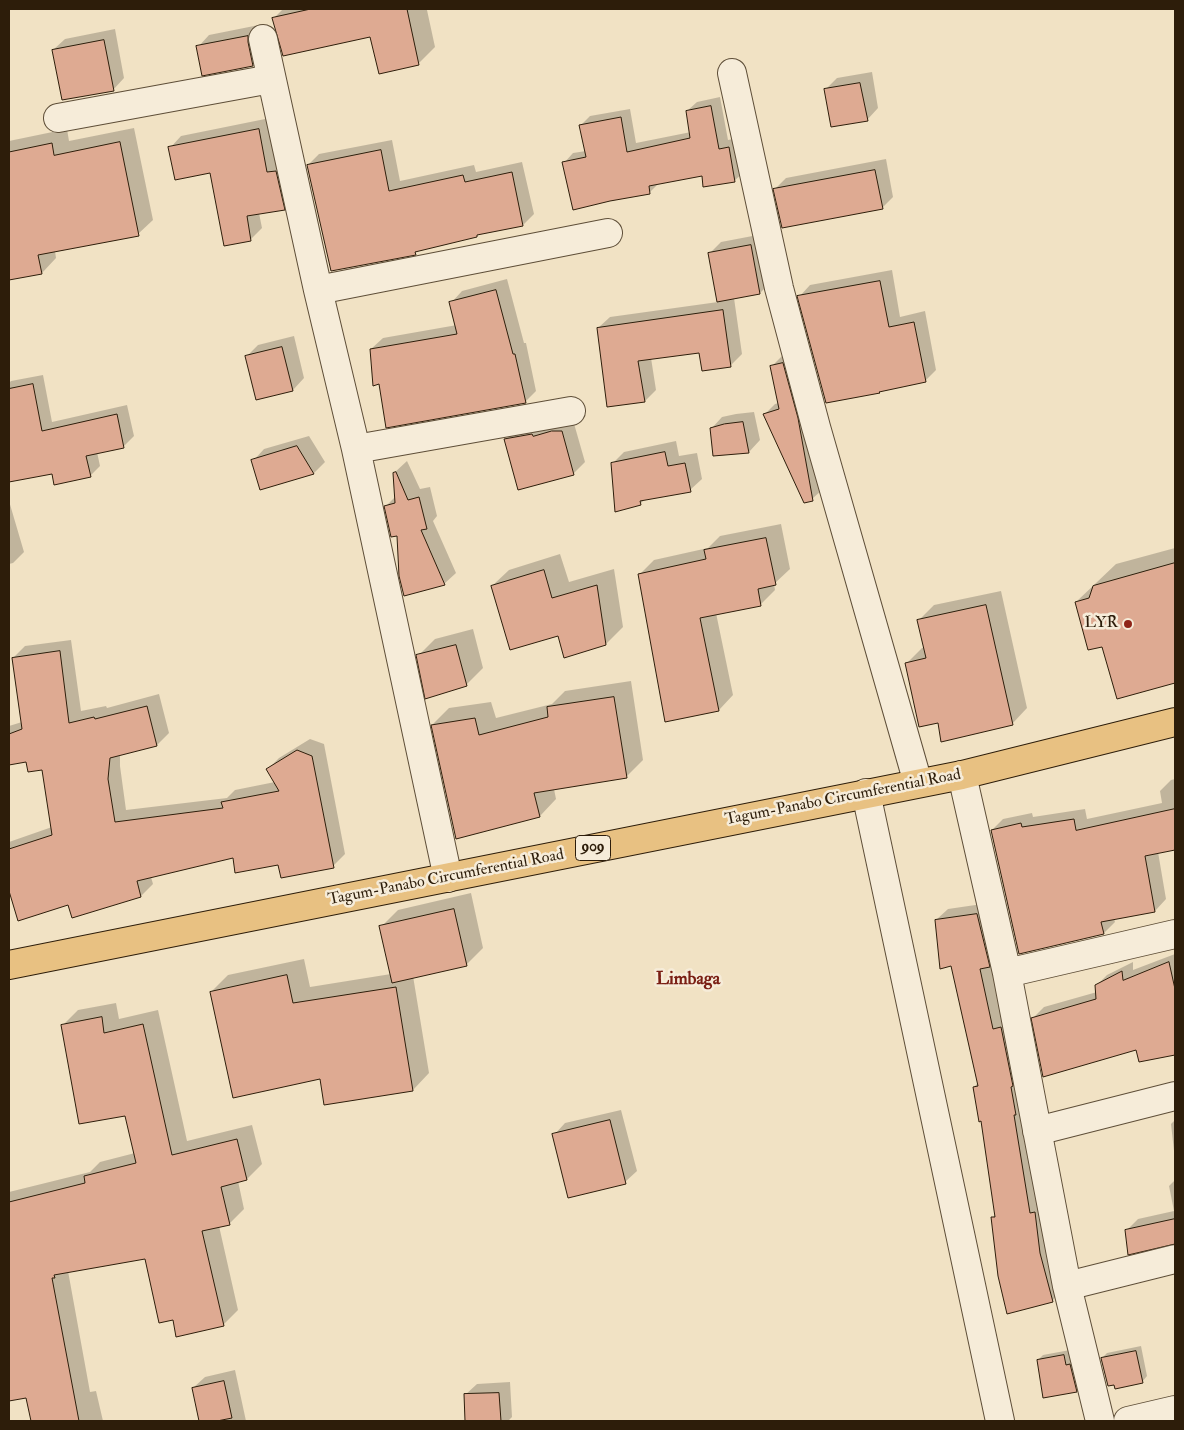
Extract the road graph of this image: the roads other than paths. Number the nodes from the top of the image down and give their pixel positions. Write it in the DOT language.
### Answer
graph roads {
  1 [pos="263,39"];
  2 [pos="732,73"];
  3 [pos="271,79"];
  4 [pos="58,118"];
  5 [pos="608,233"];
  6 [pos="318,290"];
  7 [pos="571,410"];
  8 [pos="356,449"];
  9 [pos="1175,722"];
  10 [pos="962,774"];
  11 [pos="918,784"];
  12 [pos="866,793"];
  13 [pos="448,878"];
  14 [pos="1175,934"];
  15 [pos="9,965"];
  16 [pos="1007,974"];
  17 [pos="1175,1096"];
  18 [pos="1037,1131"];
  19 [pos="1175,1259"];
  20 [pos="1067,1286"];
  21 [pos="1175,1410"];
  22 [pos="1000,1421"];
  23 [pos="1100,1421"];
  24 [pos="1128,1421"];
  1 -- 3 [label="street"];
  2 -- 11 [label="street"];
  3 -- 4 [label="street"];
  3 -- 6 [label="street"];
  5 -- 6 [label="street"];
  6 -- 8 [label="street"];
  7 -- 8 [label="street"];
  8 -- 13 [label="street"];
  9 -- 10 [label="main road, Tagum-Panabo Circumferential Road / 909"];
  10 -- 11 [label="main road, Tagum-Panabo Circumferential Road / 909"];
  10 -- 16 [label="street"];
  11 -- 12 [label="main road, Tagum-Panabo Circumferential Road / 909"];
  12 -- 13 [label="main road, Tagum-Panabo Circumferential Road / 909"];
  12 -- 22 [label="street"];
  13 -- 15 [label="main road, Tagum-Panabo Circumferential Road / 909"];
  14 -- 16 [label="street"];
  16 -- 18 [label="street"];
  17 -- 18 [label="street"];
  18 -- 20 [label="street"];
  19 -- 20 [label="street"];
  20 -- 23 [label="street"];
  21 -- 24 [label="street"];
}
